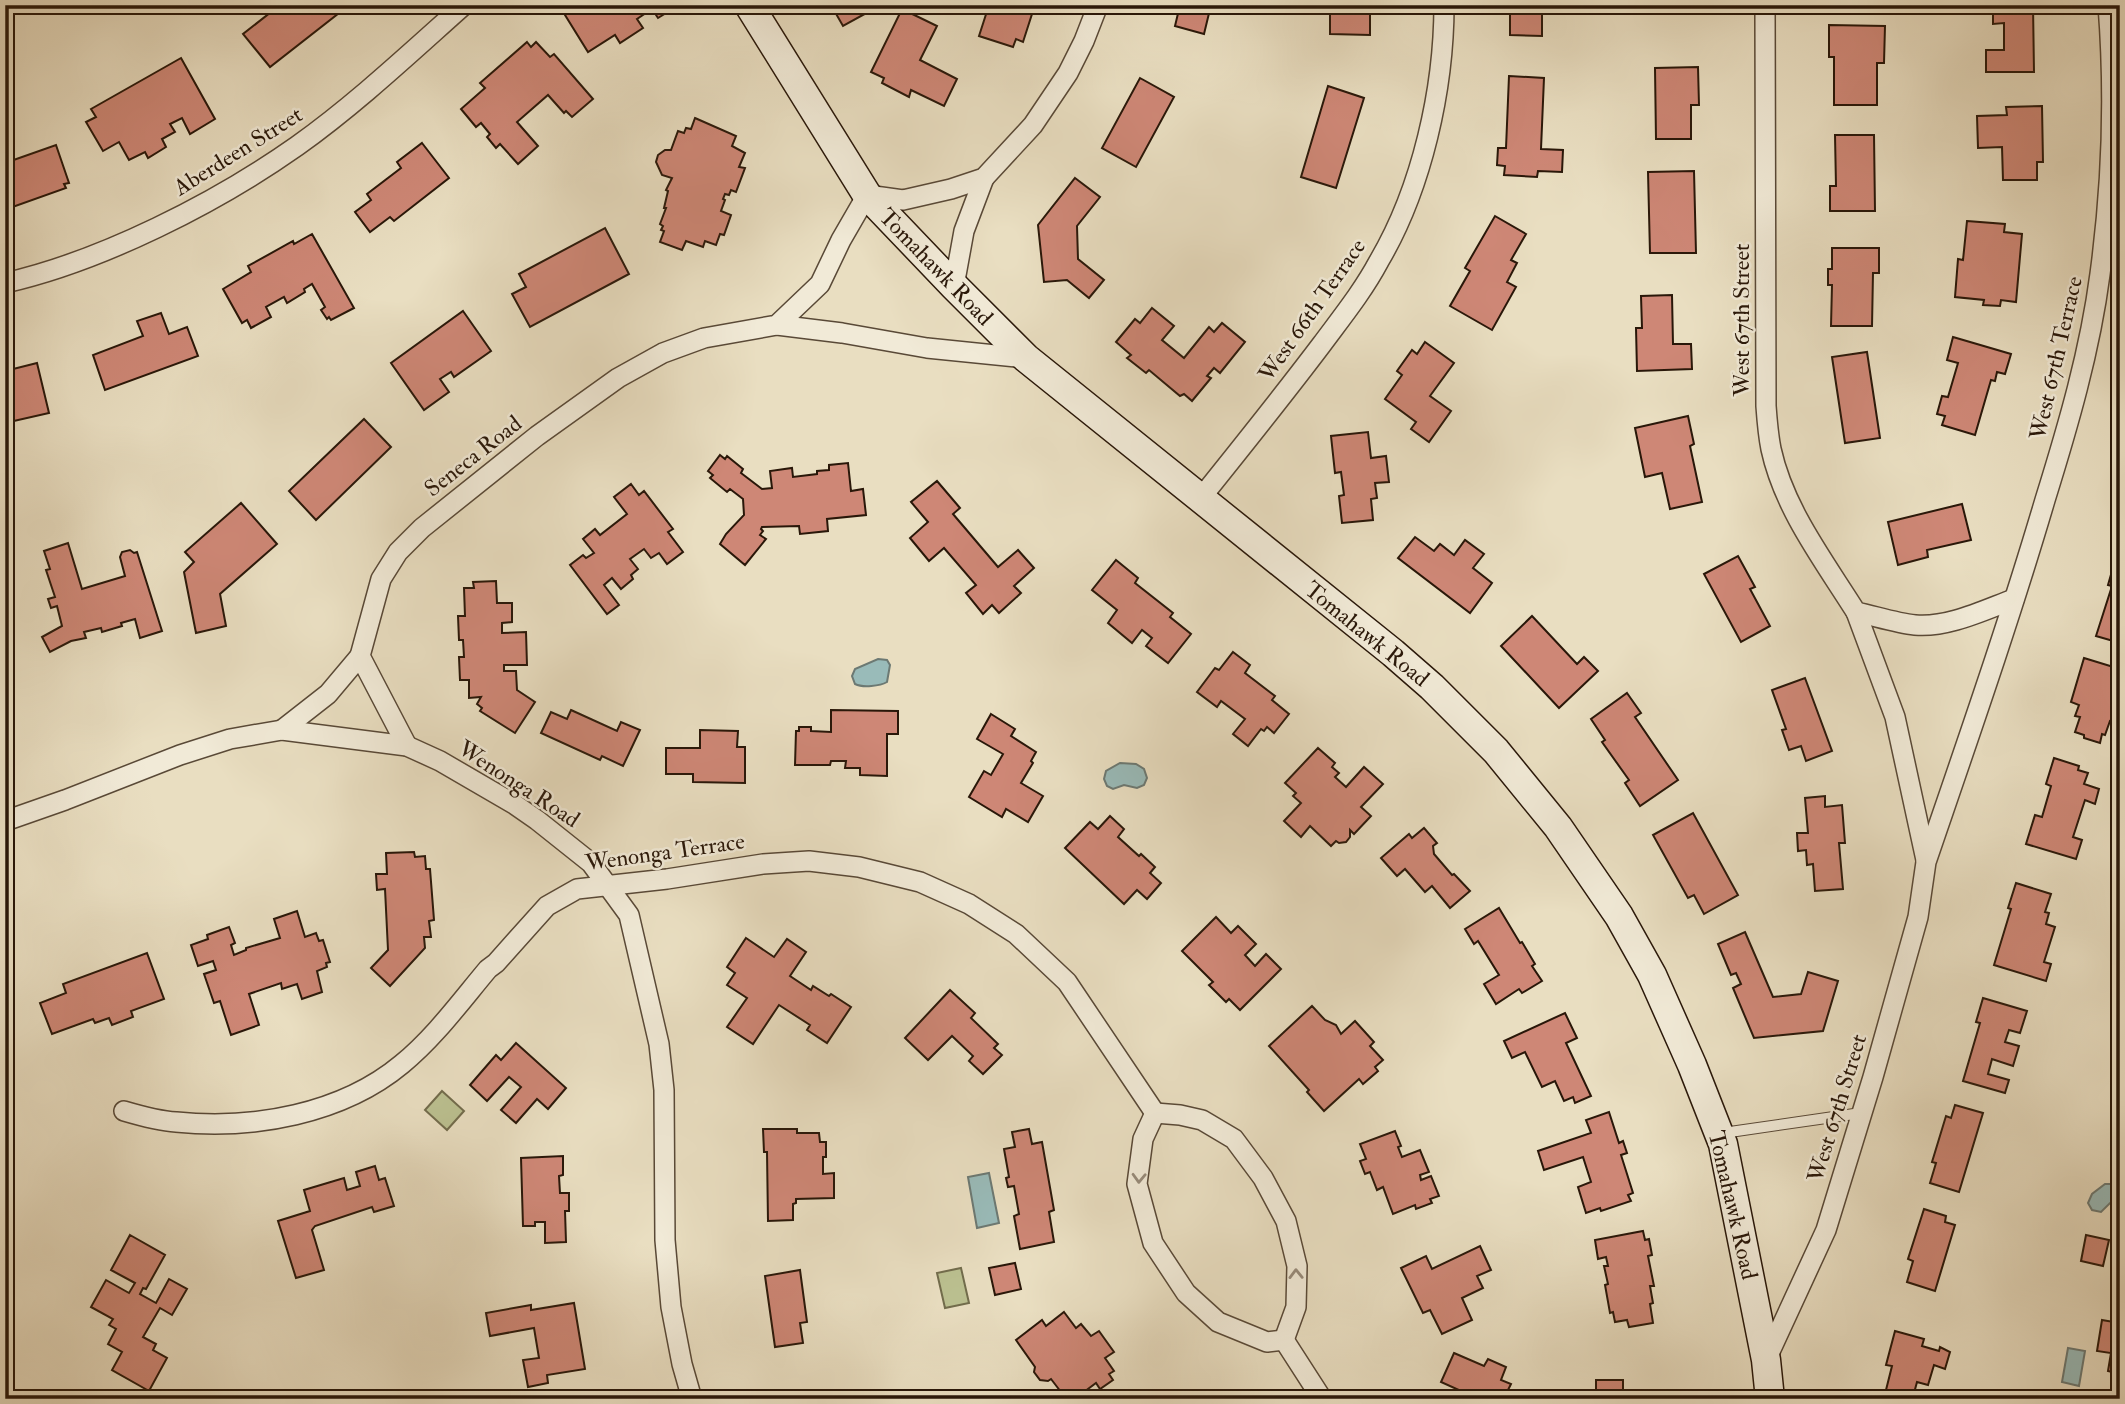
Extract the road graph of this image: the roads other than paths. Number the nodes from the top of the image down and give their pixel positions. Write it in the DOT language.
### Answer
graph roads {
  1 [pos="464,5"];
  2 [pos="749,5"];
  3 [pos="1098,5"];
  4 [pos="1444,5"];
  5 [pos="1765,5"];
  6 [pos="2108,5"];
  7 [pos="984,178"];
  8 [pos="867,195"];
  9 [pos="5,284"];
  10 [pos="954,286"];
  11 [pos="777,325"];
  12 [pos="1026,358"];
  13 [pos="1200,499"];
  14 [pos="2014,599"];
  15 [pos="1856,612"];
  16 [pos="360,656"];
  17 [pos="1978,710"];
  18 [pos="282,730"];
  19 [pos="407,746"];
  20 [pos="5,821"];
  21 [pos="1926,862"];
  22 [pos="608,886"];
  23 [pos="124,1111"];
  24 [pos="1155,1113"];
  25 [pos="1861,1113"];
  26 [pos="1719,1134"];
  27 [pos="1284,1340"];
  28 [pos="1766,1360"];
  29 [pos="692,1399"];
  30 [pos="1322,1399"];
  31 [pos="1770,1399"];
  1 -- 9 [label="street, Aberdeen Street"];
  2 -- 8 [label="street, Tomahawk Road"];
  3 -- 7 [label="street"];
  4 -- 13 [label="street, West 66th Terrace"];
  5 -- 15 [label="street, West 67th Street"];
  6 -- 14 [label="street, West 67th Terrace"];
  7 -- 8 [label="street"];
  7 -- 10 [label="street"];
  8 -- 10 [label="street, Tomahawk Road"];
  8 -- 11 [label="street"];
  10 -- 12 [label="street, Tomahawk Road"];
  11 -- 12 [label="street, Seneca Road"];
  11 -- 16 [label="street, Seneca Road"];
  12 -- 13 [label="street, Tomahawk Road"];
  13 -- 26 [label="street, Tomahawk Road"];
  14 -- 15 [label="street"];
  14 -- 17 [label="street, West 67th Terrace"];
  15 -- 21 [label="street, West 67th Street"];
  16 -- 18 [label="street"];
  16 -- 19 [label="street"];
  17 -- 21 [label="street, West 67th Street"];
  18 -- 19 [label="street, Wenonga Road"];
  18 -- 20 [label="street, Wenonga Road"];
  19 -- 22 [label="street, Wenonga Road"];
  21 -- 25 [label="street, West 67th Street"];
  22 -- 23 [label="street, Wenonga Terrace"];
  22 -- 24 [label="street, Wenonga Terrace"];
  22 -- 29 [label="street, Wenonga Road"];
  27 -- 24 [label="street, one-way"];
  24 -- 27 [label="street, one-way"];
  25 -- 26 [label="lane"];
  25 -- 28 [label="street, West 67th Street"];
  26 -- 28 [label="street, Tomahawk Road"];
  27 -- 30 [label="street"];
  28 -- 31 [label="street, Tomahawk Road"];
}
